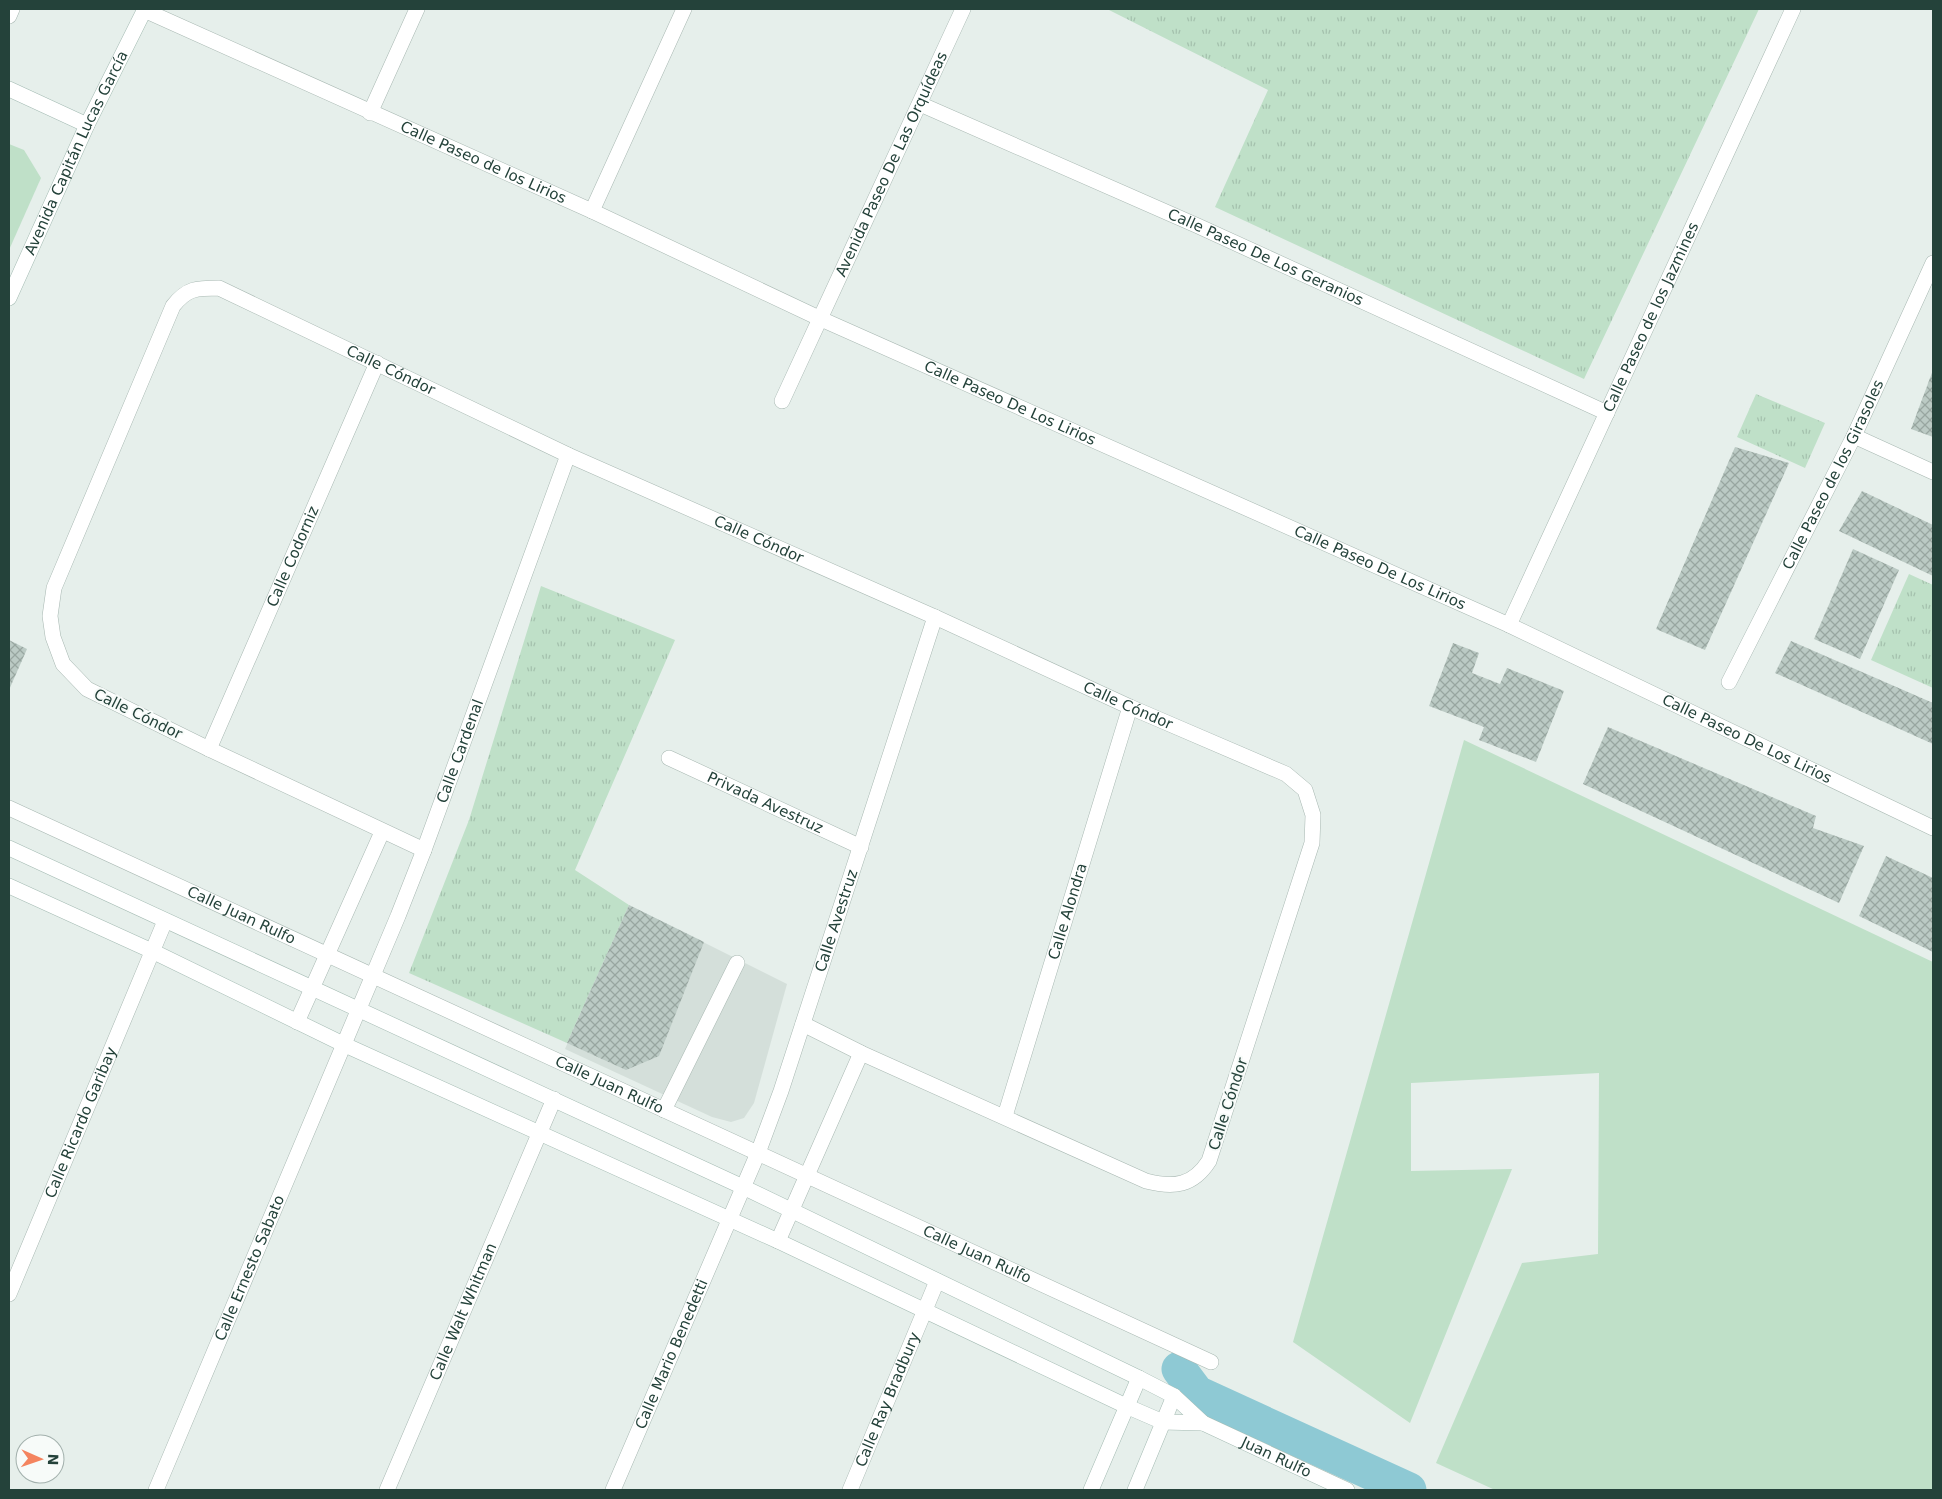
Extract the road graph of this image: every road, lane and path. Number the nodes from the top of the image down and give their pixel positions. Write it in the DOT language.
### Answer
graph roads {
  1 [pos="12,9"];
  2 [pos="417,9"];
  3 [pos="684,9"];
  4 [pos="963,9"];
  5 [pos="1793,9"];
  6 [pos="145,10"];
  7 [pos="9,16"];
  8 [pos="9,89"];
  9 [pos="920,104"];
  10 [pos="370,113"];
  11 [pos="87,125"];
  12 [pos="592,211"];
  13 [pos="1933,263"];
  14 [pos="9,298"];
  15 [pos="821,319"];
  16 [pos="377,363"];
  17 [pos="782,401"];
  18 [pos="1608,413"];
  19 [pos="1854,436"];
  20 [pos="568,455"];
  21 [pos="1933,472"];
  22 [pos="935,617"];
  23 [pos="1509,625"];
  24 [pos="1730,682"];
  25 [pos="1130,708"];
  26 [pos="209,749"];
  27 [pos="669,758"];
  28 [pos="9,808"];
  29 [pos="1933,828"];
  30 [pos="382,832"];
  31 [pos="861,847"];
  32 [pos="9,848"];
  33 [pos="424,850"];
  34 [pos="9,886"];
  35 [pos="165,920"];
  36 [pos="152,951"];
  37 [pos="327,955"];
  38 [pos="737,963"];
  39 [pos="374,976"];
  40 [pos="312,988"];
  41 [pos="360,1009"];
  42 [pos="297,1022"];
  43 [pos="803,1024"];
  44 [pos="345,1045"];
  45 [pos="861,1053"];
  46 [pos="554,1099"];
  47 [pos="664,1110"];
  48 [pos="1006,1116"];
  49 [pos="539,1134"];
  50 [pos="758,1153"];
  51 [pos="807,1177"];
  52 [pos="743,1187"];
  53 [pos="792,1211"];
  54 [pos="729,1220"];
  55 [pos="778,1241"];
  56 [pos="937,1281"];
  57 [pos="9,1294"];
  58 [pos="925,1310"];
  59 [pos="1211,1362"];
  60 [pos="1139,1378"];
  61 [pos="1174,1396"];
  62 [pos="1126,1406"];
  63 [pos="1163,1422"];
  64 [pos="1203,1423"];
  65 [pos="156,1490"];
  66 [pos="387,1490"];
  67 [pos="613,1490"];
  68 [pos="850,1490"];
  69 [pos="1091,1490"];
  70 [pos="1135,1490"];
  71 [pos="1347,1490"];
  1 -- 7 [label="street"];
  2 -- 10 [label="street"];
  3 -- 12 [label="street"];
  4 -- 9 [label="street, Avenida Paseo De Las Orquídeas"];
  5 -- 18 [label="street, Calle Paseo de los Jazmines"];
  6 -- 10 [label="street, Calle Paseo de los Lirios"];
  6 -- 11 [label="street, Avenida Capitán Lucas García"];
  8 -- 11 [label="street"];
  9 -- 15 [label="street, Avenida Paseo De Las Orquídeas"];
  9 -- 18 [label="street, Calle Paseo De Los Geranios"];
  10 -- 12 [label="street, Calle Paseo de los Lirios"];
  11 -- 14 [label="street, Avenida Capitán Lucas García"];
  12 -- 15 [label="street, Calle Paseo de los Lirios"];
  13 -- 19 [label="street, Calle Paseo de los Girasoles"];
  15 -- 17 [label="street, Avenida Paseo De Las Orquídeas"];
  15 -- 23 [label="street, Calle Paseo De Los Lirios"];
  16 -- 20 [label="street, Calle Cóndor"];
  16 -- 26 [label="street, Calle Codorniz"];
  16 -- 26 [label="street, Calle Cóndor"];
  18 -- 23 [label="street, Calle Paseo de los Jazmines"];
  19 -- 21 [label="street"];
  19 -- 24 [label="street, Calle Paseo de los Girasoles"];
  20 -- 22 [label="street, Calle Cóndor"];
  20 -- 33 [label="street, Calle Cardenal"];
  22 -- 25 [label="street, Calle Cóndor"];
  22 -- 31 [label="street, Calle Avestruz"];
  23 -- 29 [label="street, Calle Paseo De Los Lirios"];
  25 -- 48 [label="street, Calle Alondra"];
  25 -- 48 [label="street, Calle Cóndor"];
  26 -- 30 [label="street, Calle Cóndor"];
  27 -- 31 [label="street, Privada Avestruz"];
  28 -- 37 [label="street, Calle Juan Rulfo"];
  30 -- 33 [label="street, Calle Cóndor"];
  30 -- 37 [label="street"];
  31 -- 43 [label="street, Calle Avestruz"];
  32 -- 35 [label="street"];
  33 -- 39 [label="street, Calle Cardenal"];
  34 -- 36 [label="street"];
  35 -- 36 [label="street, Calle Ricardo Garibay"];
  35 -- 40 [label="street"];
  36 -- 42 [label="street"];
  36 -- 57 [label="street, Calle Ricardo Garibay"];
  37 -- 39 [label="street, Calle Juan Rulfo"];
  37 -- 40 [label="street"];
  38 -- 47 [label="street"];
  39 -- 41 [label="street, Calle Cardenal"];
  39 -- 47 [label="street, Calle Juan Rulfo"];
  40 -- 41 [label="street"];
  40 -- 42 [label="street"];
  41 -- 44 [label="street, Calle Cardenal"];
  41 -- 46 [label="street"];
  42 -- 44 [label="street"];
  43 -- 45 [label="street, Calle Cóndor"];
  43 -- 50 [label="street, Calle Avestruz"];
  44 -- 49 [label="street"];
  44 -- 65 [label="street, Calle Ernesto Sabato"];
  45 -- 48 [label="street, Calle Cóndor"];
  45 -- 51 [label="street"];
  46 -- 49 [label="street, Calle Walt Whitman"];
  46 -- 52 [label="street"];
  47 -- 50 [label="street, Calle Juan Rulfo"];
  49 -- 54 [label="street"];
  49 -- 66 [label="street, Calle Walt Whitman"];
  50 -- 51 [label="street, Calle Juan Rulfo"];
  50 -- 52 [label="street, Calle Avestruz"];
  51 -- 53 [label="street"];
  51 -- 59 [label="street, Calle Juan Rulfo"];
  52 -- 53 [label="street"];
  52 -- 54 [label="street, Calle Avestruz"];
  53 -- 55 [label="street"];
  53 -- 56 [label="street"];
  54 -- 55 [label="street"];
  54 -- 67 [label="street, Calle Mario Benedetti"];
  55 -- 58 [label="street"];
  56 -- 58 [label="street, Calle Ray Bradbury"];
  56 -- 60 [label="street"];
  58 -- 62 [label="street"];
  58 -- 68 [label="street, Calle Ray Bradbury"];
  60 -- 61 [label="street"];
  60 -- 62 [label="street"];
  61 -- 63 [label="street"];
  61 -- 64 [label="street, Juan Rulfo"];
  62 -- 63 [label="street"];
  62 -- 69 [label="street"];
  63 -- 64 [label="street, Juan Rulfo"];
  63 -- 70 [label="street"];
  64 -- 71 [label="street, Juan Rulfo"];
}
